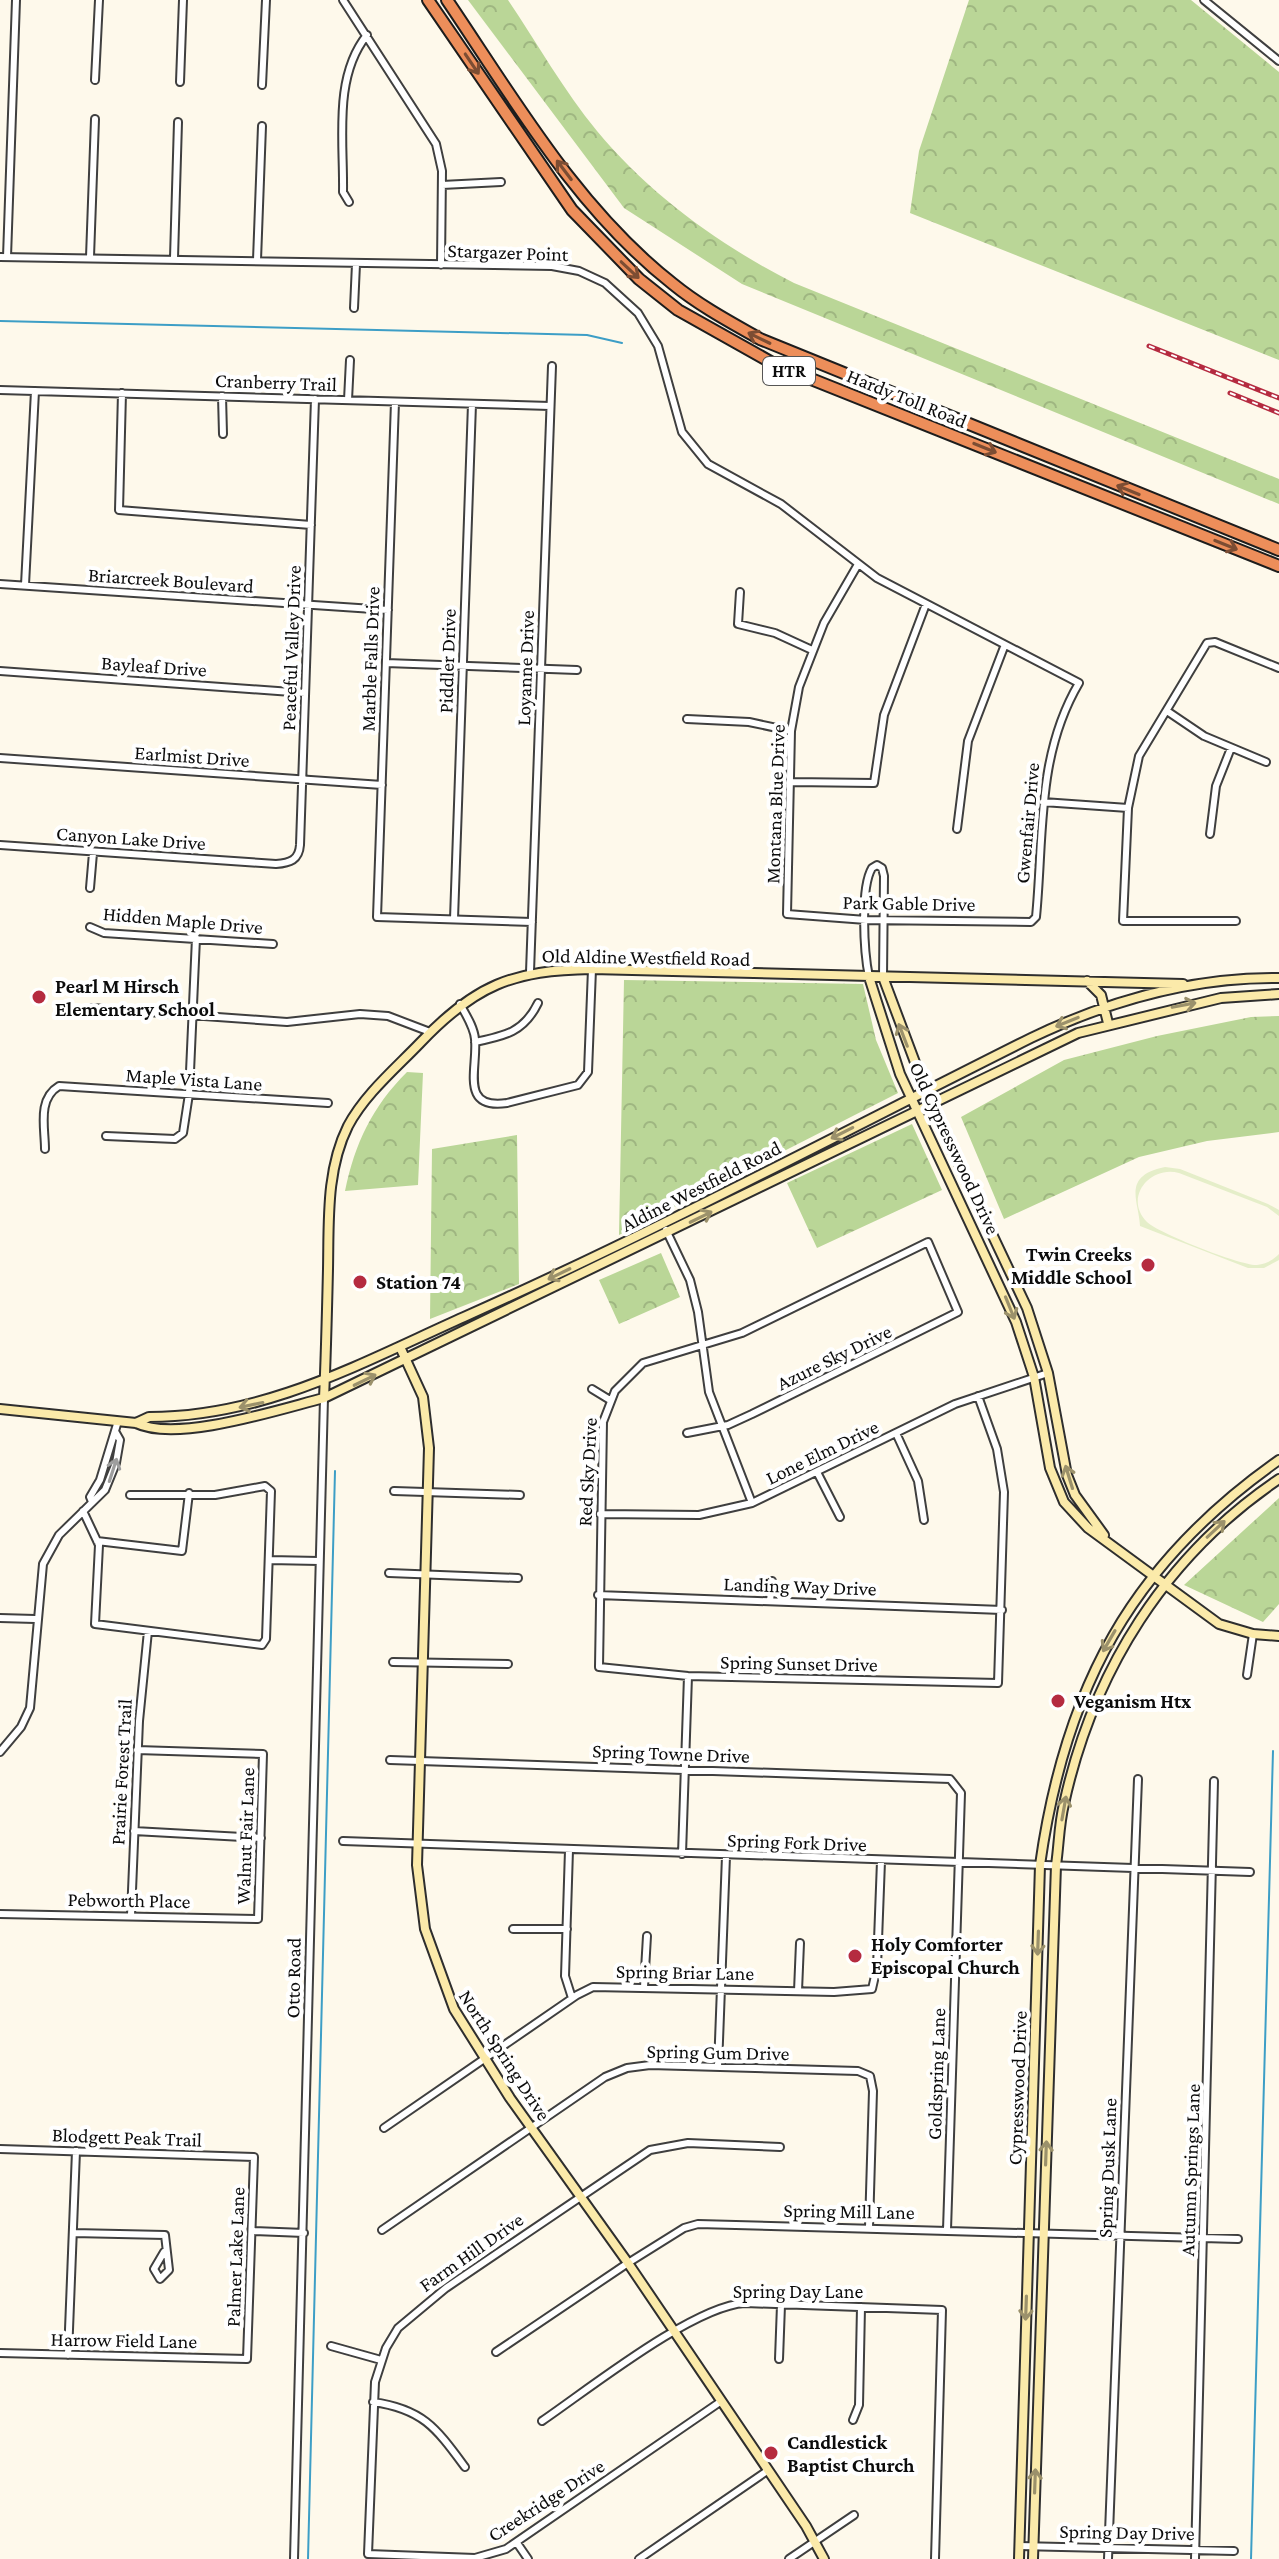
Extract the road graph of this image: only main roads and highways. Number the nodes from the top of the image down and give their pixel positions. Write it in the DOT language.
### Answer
graph roads {
  1 [pos="428,0"];
  2 [pos="447,0"];
  3 [pos="1279,550"];
  4 [pos="1279,566"];
  5 [pos="869,977"];
  6 [pos="883,977"];
  7 [pos="1279,978"];
  8 [pos="1086,981"];
  9 [pos="1197,985"];
  10 [pos="1279,994"];
  11 [pos="1104,1007"];
  12 [pos="1108,1023"];
  13 [pos="1031,1038"];
  14 [pos="1037,1052"];
  15 [pos="925,1091"];
  16 [pos="911,1098"];
  17 [pos="931,1105"];
  18 [pos="918,1111"];
  19 [pos="814,1147"];
  20 [pos="820,1159"];
  21 [pos="738,1185"];
  22 [pos="743,1197"];
  23 [pos="997,1243"];
  24 [pos="984,1248"];
  25 [pos="591,1258"];
  26 [pos="596,1268"];
  27 [pos="505,1300"];
  28 [pos="510,1310"];
  29 [pos="400,1347"];
  30 [pos="406,1361"];
  31 [pos="325,1380"];
  32 [pos="324,1398"];
  33 [pos="0,1409"];
  34 [pos="1057,1416"];
  35 [pos="1042,1420"];
  36 [pos="136,1423"];
  37 [pos="1279,1460"];
  38 [pos="1279,1479"];
  39 [pos="1238,1490"];
  40 [pos="1246,1503"];
  41 [pos="1110,1542"];
  42 [pos="1152,1577"];
  43 [pos="1163,1586"];
  44 [pos="1279,1636"];
  45 [pos="1075,1712"];
  46 [pos="1089,1717"];
  47 [pos="1035,2042"];
  48 [pos="1049,2043"];
  49 [pos="1023,2388"];
  50 [pos="1039,2388"];
  51 [pos="824,2559"];
  52 [pos="1019,2559"];
  53 [pos="1033,2559"];
  1 -- 4 [label="highway, Hardy Toll Road / HTR, one-way"];
  3 -- 2 [label="highway, Hardy Toll Road / HTR, one-way"];
  5 -- 6 [label="main road, Old Aldine Westfield Road"];
  5 -- 16 [label="main road, Old Cypresswood Drive"];
  5 -- 31 [label="main road, Old Aldine Westfield Road"];
  6 -- 8 [label="main road, Old Aldine Westfield Road"];
  15 -- 6 [label="main road, Old Cypresswood Drive, one-way"];
  7 -- 9 [label="main road, Aldine Westfield Road"];
  8 -- 9 [label="main road, Old Aldine Westfield Road"];
  8 -- 11 [label="main road"];
  9 -- 11 [label="main road, Aldine Westfield Road"];
  12 -- 10 [label="main road, Aldine Westfield Road, one-way"];
  11 -- 12 [label="main road"];
  11 -- 13 [label="main road, Aldine Westfield Road, one-way"];
  12 -- 14 [label="main road, Aldine Westfield Road"];
  13 -- 14 [label="main road"];
  13 -- 15 [label="main road, Aldine Westfield Road"];
  14 -- 17 [label="main road, Aldine Westfield Road"];
  15 -- 16 [label="main road, Aldine Westfield Road"];
  15 -- 17 [label="main road, Old Cypresswood Drive"];
  16 -- 18 [label="main road, Old Cypresswood Drive"];
  16 -- 19 [label="main road, Aldine Westfield Road, one-way"];
  17 -- 18 [label="main road, Aldine Westfield Road"];
  17 -- 23 [label="main road, Old Cypresswood Drive"];
  18 -- 20 [label="main road, Aldine Westfield Road"];
  18 -- 24 [label="main road, Old Cypresswood Drive"];
  19 -- 20 [label="main road"];
  19 -- 21 [label="main road, Aldine Westfield Road"];
  20 -- 22 [label="main road, Aldine Westfield Road"];
  21 -- 22 [label="main road"];
  21 -- 25 [label="main road, Aldine Westfield Road"];
  26 -- 22 [label="main road, Aldine Westfield Road, one-way"];
  23 -- 24 [label="main road"];
  23 -- 34 [label="main road, Old Cypresswood Drive"];
  24 -- 35 [label="main road, Old Cypresswood Drive, one-way"];
  25 -- 26 [label="main road"];
  25 -- 27 [label="main road, Aldine Westfield Road, one-way"];
  26 -- 28 [label="main road, Aldine Westfield Road"];
  27 -- 28 [label="main road"];
  27 -- 29 [label="main road, Aldine Westfield Road"];
  28 -- 30 [label="main road, Aldine Westfield Road"];
  29 -- 30 [label="main road, North Spring Drive"];
  29 -- 31 [label="main road, Aldine Westfield Road"];
  32 -- 30 [label="main road, Aldine Westfield Road, one-way"];
  30 -- 51 [label="main road, North Spring Drive"];
  31 -- 32 [label="main road, Old Aldine Westfield Road"];
  31 -- 36 [label="main road, Aldine Westfield Road, one-way"];
  32 -- 36 [label="main road, Aldine Westfield Road"];
  33 -- 36 [label="main road, Aldine Westfield Road"];
  34 -- 35 [label="main road"];
  41 -- 34 [label="main road, Old Cypresswood Drive, one-way"];
  35 -- 41 [label="main road, Old Cypresswood Drive"];
  37 -- 39 [label="main road, Cypresswood Drive"];
  38 -- 40 [label="main road, Cypresswood Drive"];
  39 -- 40 [label="main road"];
  39 -- 42 [label="main road, Cypresswood Drive"];
  43 -- 40 [label="main road, Cypresswood Drive, one-way"];
  41 -- 42 [label="main road, Old Cypresswood Drive"];
  42 -- 43 [label="main road, Old Cypresswood Drive"];
  42 -- 45 [label="main road, Cypresswood Drive, one-way"];
  43 -- 44 [label="main road, Old Cypresswood Drive"];
  43 -- 46 [label="main road, Cypresswood Drive"];
  45 -- 46 [label="main road"];
  45 -- 47 [label="main road, Cypresswood Drive, one-way"];
  48 -- 46 [label="main road, Cypresswood Drive, one-way"];
  47 -- 48 [label="main road"];
  47 -- 49 [label="main road, Cypresswood Drive, one-way"];
  50 -- 48 [label="main road, Cypresswood Drive, one-way"];
  49 -- 50 [label="main road"];
  49 -- 52 [label="main road, Cypresswood Drive"];
  53 -- 50 [label="main road, Cypresswood Drive, one-way"];
}
